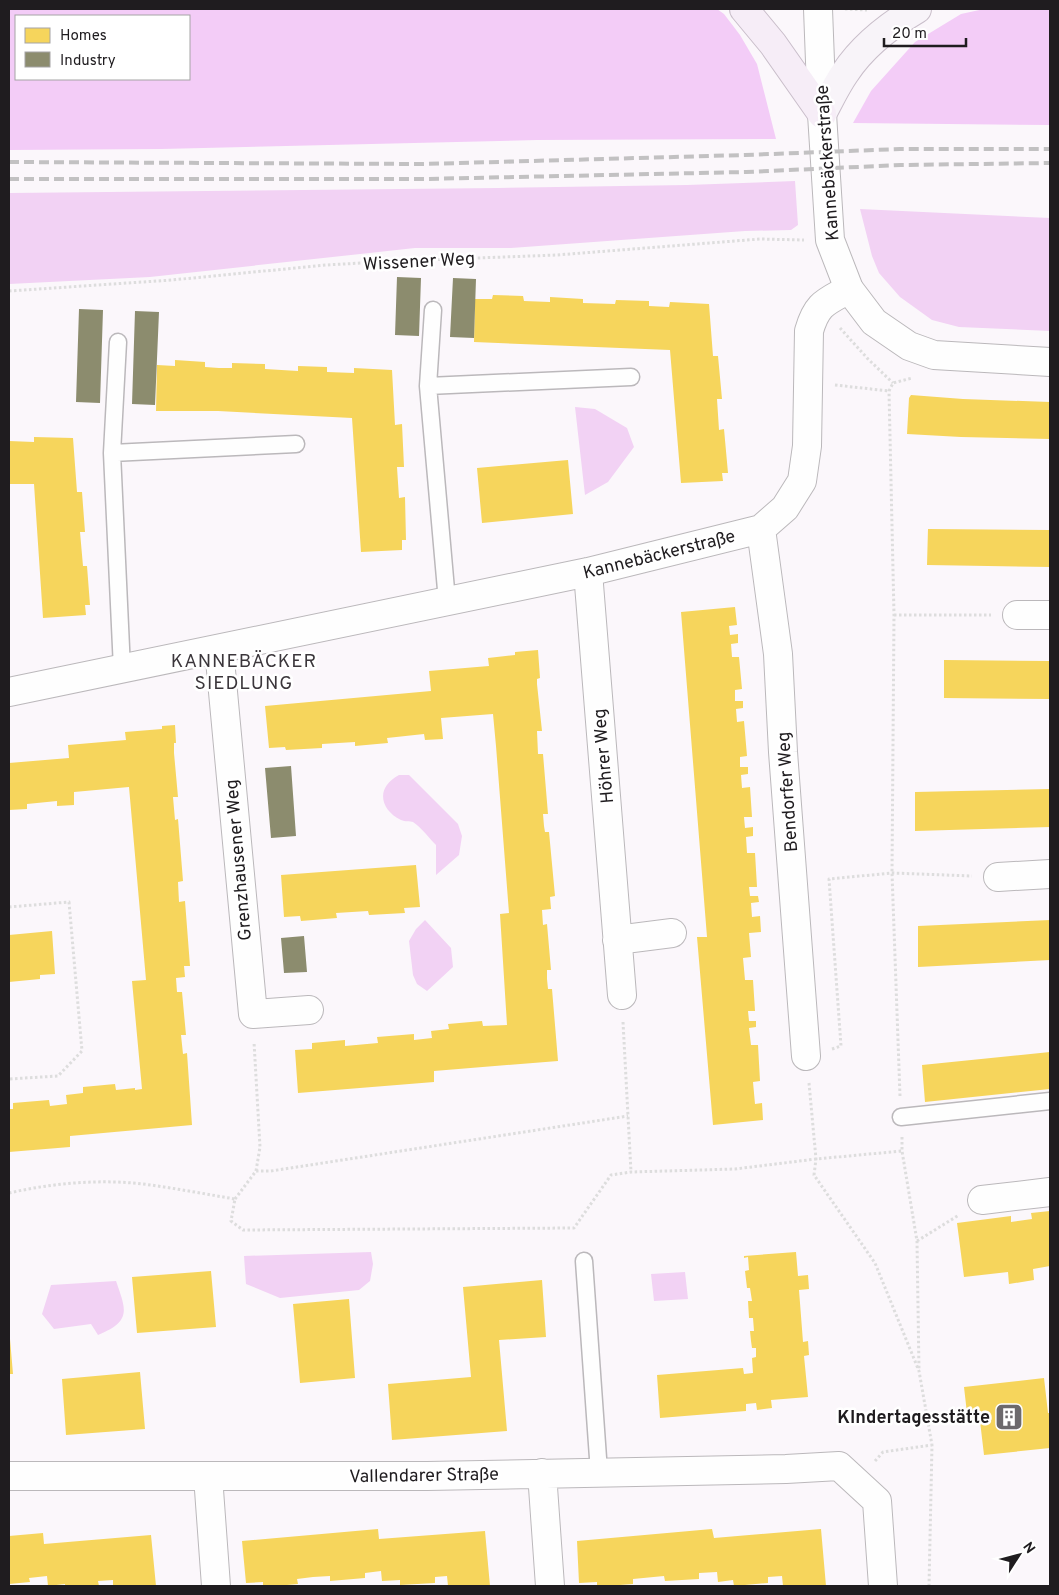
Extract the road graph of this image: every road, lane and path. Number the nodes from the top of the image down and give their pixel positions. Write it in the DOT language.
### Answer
graph roads {
  1 [pos="744,9"];
  2 [pos="818,9"];
  3 [pos="840,9"];
  4 [pos="917,9"];
  5 [pos="887,30"];
  6 [pos="822,114"];
  7 [pos="830,240"];
  8 [pos="849,289"];
  9 [pos="9,291"];
  10 [pos="433,310"];
  11 [pos="118,342"];
  12 [pos="934,354"];
  13 [pos="1050,362"];
  14 [pos="631,377"];
  15 [pos="807,382"];
  16 [pos="428,386"];
  17 [pos="889,391"];
  18 [pos="296,444"];
  19 [pos="112,453"];
  20 [pos="761,528"];
  21 [pos="588,572"];
  22 [pos="447,601"];
  23 [pos="894,615"];
  24 [pos="1017,615"];
  25 [pos="1050,615"];
  26 [pos="219,649"];
  27 [pos="122,669"];
  28 [pos="9,692"];
  29 [pos="892,873"];
  30 [pos="1050,874"];
  31 [pos="998,877"];
  32 [pos="9,907"];
  33 [pos="672,933"];
  34 [pos="617,940"];
  35 [pos="622,995"];
  36 [pos="309,1010"];
  37 [pos="253,1014"];
  38 [pos="806,1056"];
  39 [pos="9,1079"];
  40 [pos="1050,1102"];
  41 [pos="628,1116"];
  42 [pos="901,1117"];
  43 [pos="902,1151"];
  44 [pos="816,1159"];
  45 [pos="256,1171"];
  46 [pos="631,1172"];
  47 [pos="1050,1192"];
  48 [pos="9,1193"];
  49 [pos="235,1199"];
  50 [pos="982,1200"];
  51 [pos="917,1241"];
  52 [pos="584,1261"];
  53 [pos="919,1371"];
  54 [pos="932,1446"];
  55 [pos="599,1472"];
  56 [pos="542,1473"];
  57 [pos="848,1474"];
  58 [pos="9,1476"];
  59 [pos="208,1476"];
  60 [pos="216,1586"];
  61 [pos="550,1586"];
  62 [pos="883,1586"];
  63 [pos="929,1586"];
  1 -- 6 [label="highway"];
  2 -- 6 [label="street, Kannebäckerstraße"];
  3 -- 5 [label="path"];
  4 -- 5 [label="main road"];
  5 -- 6 [label="main road"];
  6 -- 7 [label="street, Kannebäckerstraße"];
  7 -- 8 [label="street, Kannebäckerstraße"];
  7 -- 9 [label="path, Wissener Weg"];
  8 -- 12 [label="street"];
  8 -- 15 [label="street, Kannebäckerstraße"];
  10 -- 16 [label="lane"];
  11 -- 19 [label="lane"];
  12 -- 13 [label="street"];
  12 -- 17 [label="path"];
  14 -- 16 [label="lane"];
  15 -- 17 [label="path"];
  15 -- 20 [label="street, Kannebäckerstraße"];
  16 -- 22 [label="lane"];
  17 -- 23 [label="path"];
  18 -- 19 [label="lane"];
  19 -- 27 [label="lane"];
  20 -- 21 [label="street, Kannebäckerstraße"];
  20 -- 38 [label="street, Bendorfer Weg"];
  21 -- 22 [label="street, Kannebäckerstraße"];
  21 -- 34 [label="street, Höhrer Weg"];
  22 -- 26 [label="street, Kannebäckerstraße"];
  23 -- 24 [label="path"];
  23 -- 29 [label="path"];
  24 -- 25 [label="street"];
  26 -- 27 [label="street, Kannebäckerstraße"];
  26 -- 37 [label="street, Grenzhausener Weg"];
  27 -- 28 [label="street, Kannebäckerstraße"];
  29 -- 31 [label="path"];
  29 -- 38 [label="path"];
  29 -- 42 [label="path"];
  30 -- 31 [label="street"];
  32 -- 39 [label="path"];
  33 -- 34 [label="street"];
  34 -- 35 [label="street, Höhrer Weg"];
  35 -- 41 [label="path"];
  36 -- 37 [label="street"];
  37 -- 45 [label="path"];
  38 -- 44 [label="path"];
  40 -- 42 [label="lane"];
  41 -- 45 [label="path"];
  41 -- 46 [label="path"];
  42 -- 43 [label="path"];
  43 -- 44 [label="path"];
  43 -- 51 [label="path"];
  44 -- 46 [label="path"];
  44 -- 53 [label="path"];
  45 -- 49 [label="path"];
  46 -- 49 [label="path"];
  47 -- 50 [label="street"];
  48 -- 49 [label="path"];
  50 -- 51 [label="path"];
  51 -- 53 [label="path"];
  52 -- 55 [label="lane"];
  53 -- 54 [label="path"];
  54 -- 57 [label="path"];
  54 -- 63 [label="path"];
  55 -- 56 [label="street, Vallendarer Straße"];
  55 -- 57 [label="street, Vallendarer Straße"];
  56 -- 59 [label="street, Vallendarer Straße"];
  56 -- 61 [label="street"];
  57 -- 62 [label="street"];
  58 -- 59 [label="street, Vallendarer Straße"];
  59 -- 60 [label="street"];
}
